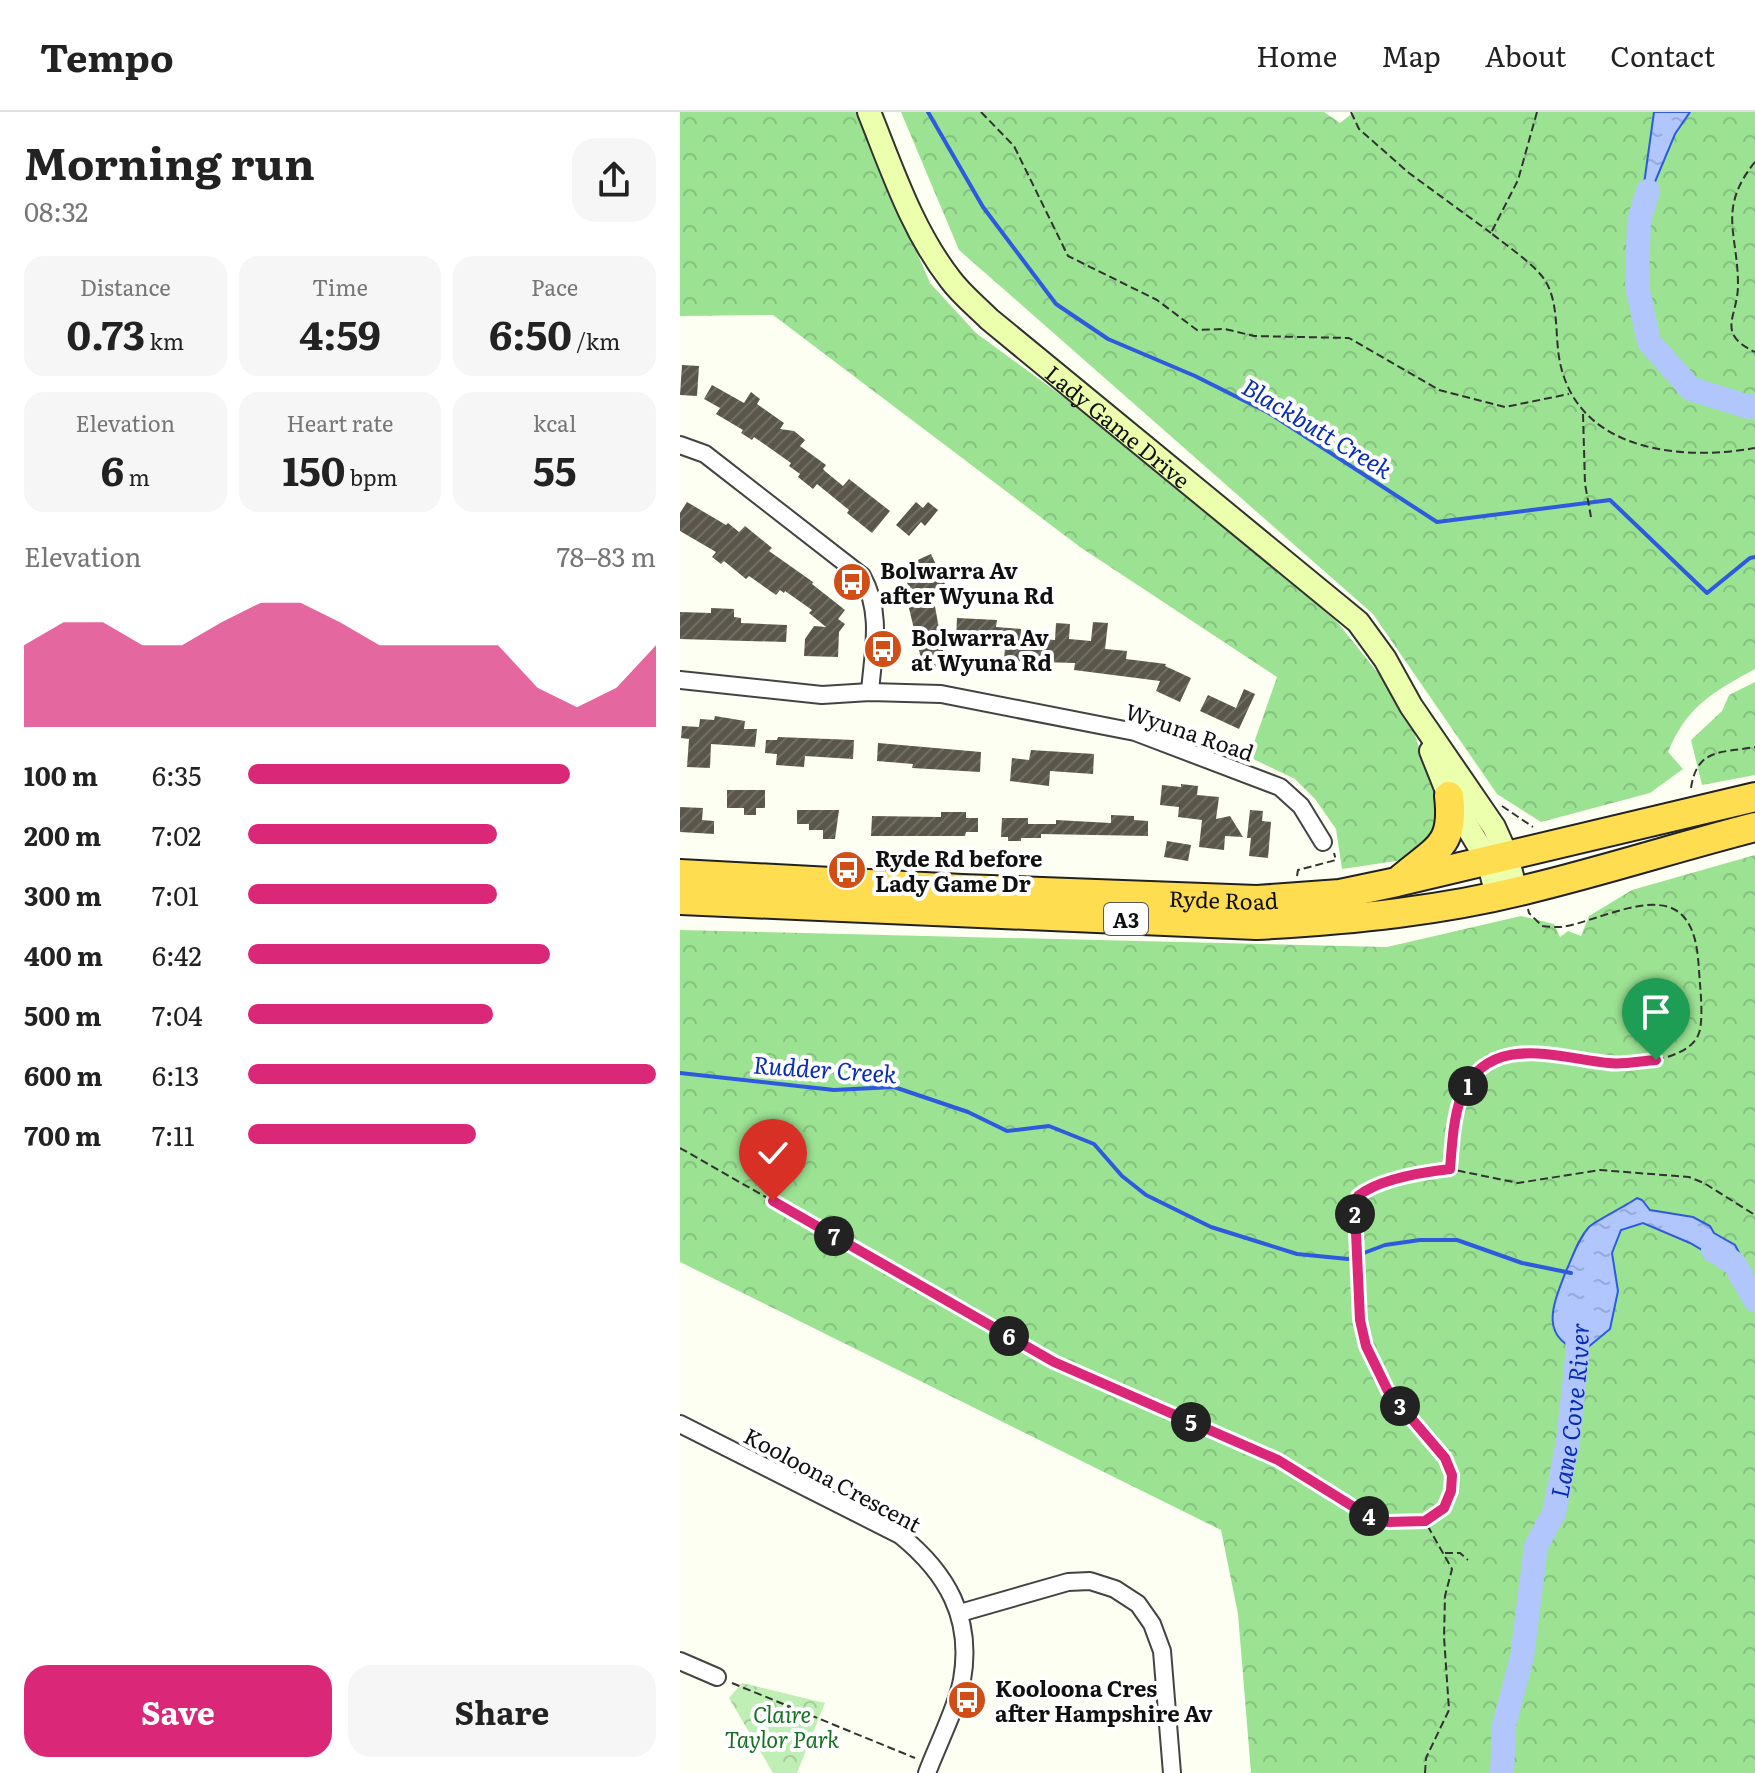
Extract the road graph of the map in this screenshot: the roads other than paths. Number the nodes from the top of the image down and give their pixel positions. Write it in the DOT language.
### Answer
graph roads {
  1 [pos="869,112"];
  2 [pos="680,445"];
  3 [pos="680,680"];
  4 [pos="870,692"];
  5 [pos="1411,706"];
  6 [pos="1449,796"];
  7 [pos="1755,797"];
  8 [pos="1755,827"];
  9 [pos="1323,842"];
  10 [pos="1498,858"];
  11 [pos="680,874"];
  12 [pos="1397,882"];
  13 [pos="1514,898"];
  14 [pos="680,900"];
  15 [pos="680,1424"];
  16 [pos="960,1613"];
  17 [pos="680,1661"];
  18 [pos="717,1677"];
  19 [pos="929,1768"];
  20 [pos="1172,1773"];
  1 -- 5 [label="main road, Lady Game Drive"];
  2 -- 4 [label="street"];
  3 -- 4 [label="street, Wyuna Road"];
  4 -- 9 [label="street, Wyuna Road"];
  5 -- 6 [label="main road, Lady Game Drive"];
  5 -- 10 [label="main road, Lady Game Drive"];
  6 -- 10 [label="main road, Lady Game Drive"];
  6 -- 12 [label="highway"];
  7 -- 10 [label="highway, Ryde Road / A3"];
  8 -- 13 [label="highway, Ryde Road / A3"];
  10 -- 12 [label="highway, Ryde Road / A3"];
  10 -- 13 [label="main road, Lady Game Drive"];
  11 -- 12 [label="highway, Ryde Road / A3"];
  13 -- 14 [label="highway, Ryde Road / A3"];
  15 -- 16 [label="street, Kooloona Crescent"];
  16 -- 19 [label="street, Kooloona Crescent"];
  16 -- 20 [label="street"];
  17 -- 18 [label="street"];
}
